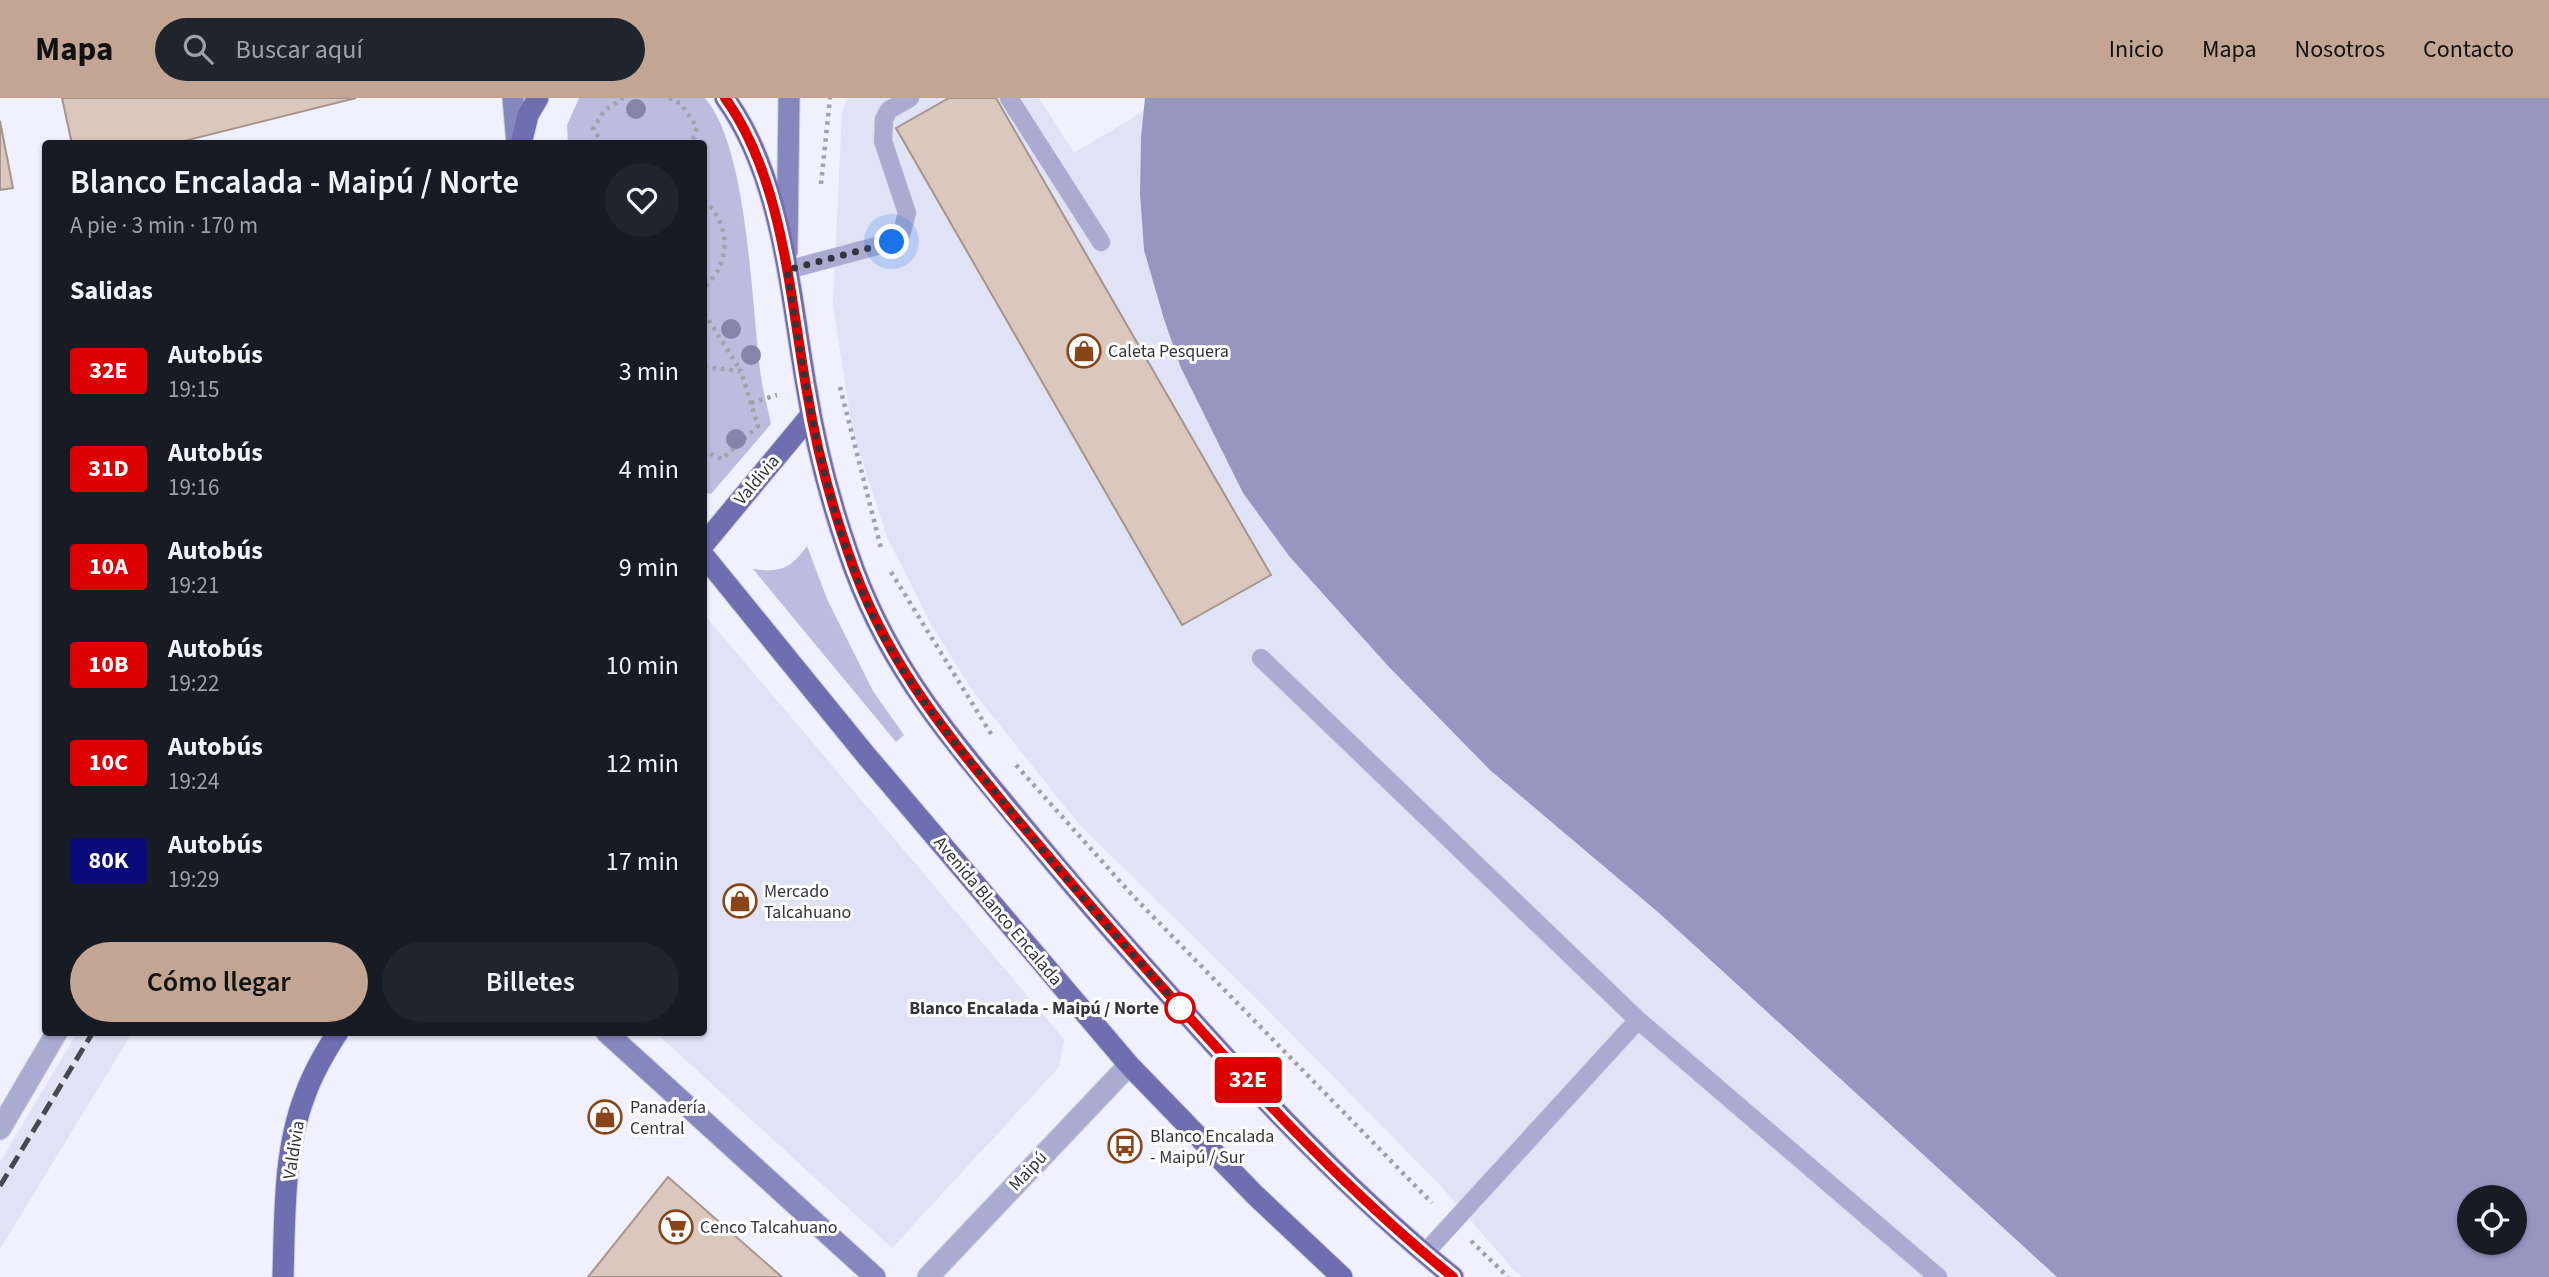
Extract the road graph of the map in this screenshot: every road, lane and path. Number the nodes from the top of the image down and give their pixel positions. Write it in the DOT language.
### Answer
graph roads {
  1 [pos="513,98"];
  2 [pos="538,98"];
  3 [pos="624,98"];
  4 [pos="670,98"];
  5 [pos="725,98"];
  6 [pos="789,98"];
  7 [pos="830,98"];
  8 [pos="910,98"];
  9 [pos="1009,98"];
  10 [pos="518,140"];
  11 [pos="520,140"];
  12 [pos="600,140"];
  13 [pos="692,140"];
  14 [pos="820,190"];
  15 [pos="707,203"];
  16 [pos="1101,242"];
  17 [pos="787,270"];
  18 [pos="707,284"];
  19 [pos="707,318"];
  20 [pos="707,367"];
  21 [pos="741,371"];
  22 [pos="838,380"];
  23 [pos="811,415"];
  24 [pos="707,452"];
  25 [pos="707,540"];
  26 [pos="882,551"];
  27 [pos="707,560"];
  28 [pos="886,564"];
  29 [pos="1261,658"];
  30 [pos="997,744"];
  31 [pos="1015,764"];
  32 [pos="1639,1020"];
  33 [pos="55,1036"];
  34 [pos="335,1036"];
  35 [pos="610,1036"];
  36 [pos="1129,1065"];
  37 [pos="0,1129"];
  38 [pos="1453,1222"];
  39 [pos="1424,1254"];
  40 [pos="283,1277"];
  41 [pos="875,1277"];
  42 [pos="928,1277"];
  43 [pos="1342,1277"];
  44 [pos="1453,1277"];
  45 [pos="1508,1277"];
  46 [pos="1938,1277"];
  1 -- 10 [label="main road"];
  2 -- 11 [label="main road"];
  3 -- 12 [label="path"];
  4 -- 13 [label="path"];
  5 -- 17 [label="main road"];
  6 -- 17 [label="main road"];
  7 -- 14 [label="path"];
  8 -- 17 [label="lane"];
  9 -- 16 [label="lane"];
  15 -- 18 [label="path"];
  17 -- 23 [label="main road"];
  19 -- 21 [label="path"];
  20 -- 21 [label="path"];
  21 -- 24 [label="path"];
  22 -- 26 [label="path"];
  23 -- 25 [label="main road, Valdivia"];
  23 -- 39 [label="main road"];
  27 -- 36 [label="main road, Avenida Blanco Encalada"];
  28 -- 30 [label="path"];
  29 -- 32 [label="lane"];
  31 -- 38 [label="path"];
  32 -- 38 [label="lane"];
  32 -- 46 [label="lane"];
  33 -- 37 [label="street"];
  34 -- 40 [label="main road, Valdivia"];
  35 -- 41 [label="main road"];
  36 -- 42 [label="street, Maipú"];
  36 -- 43 [label="main road, Avenida Blanco Encalada"];
  38 -- 39 [label="lane"];
  38 -- 45 [label="path"];
  39 -- 44 [label="main road"];
}
